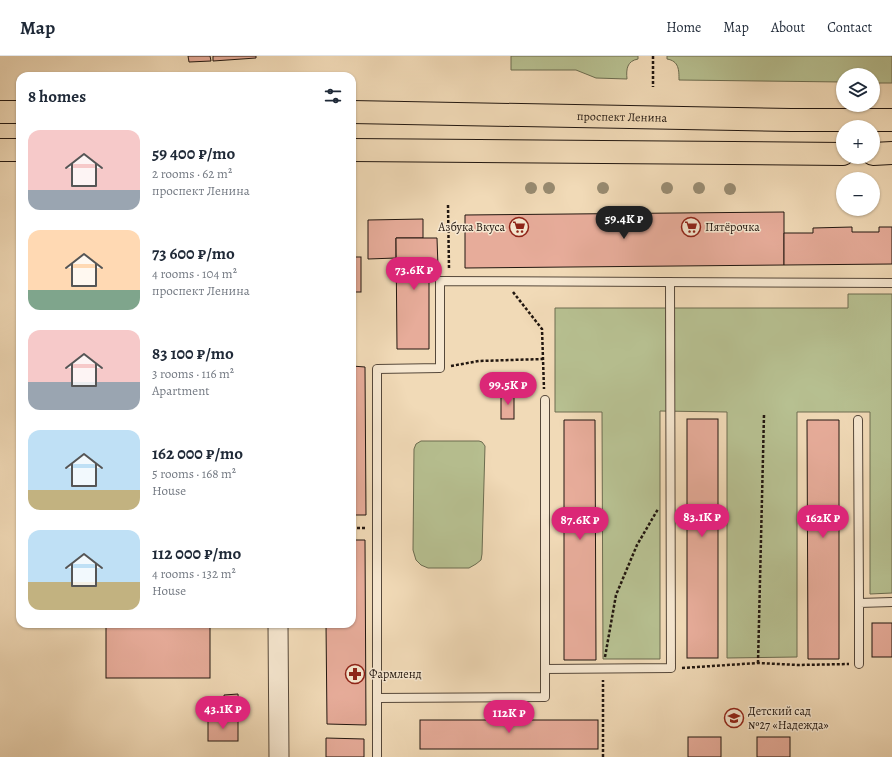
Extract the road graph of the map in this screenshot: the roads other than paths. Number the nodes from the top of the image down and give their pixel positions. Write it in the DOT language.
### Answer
graph roads {
  1 [pos="0,112"];
  2 [pos="16,112"];
  3 [pos="356,112"];
  4 [pos="892,120"];
  5 [pos="0,150"];
  6 [pos="16,150"];
  7 [pos="356,150"];
  8 [pos="836,154"];
  9 [pos="880,154"];
  10 [pos="892,154"];
  11 [pos="670,282"];
  12 [pos="892,283"];
  13 [pos="545,400"];
  14 [pos="858,420"];
  15 [pos="859,602"];
  16 [pos="892,602"];
  17 [pos="278,628"];
  18 [pos="859,664"];
  19 [pos="545,668"];
  20 [pos="377,698"];
  21 [pos="279,757"];
  22 [pos="378,757"];
  1 -- 2 [label="main road"];
  3 -- 4 [label="main road, проспект Ленина"];
  5 -- 6 [label="main road"];
  7 -- 8 [label="main road"];
  9 -- 10 [label="main road"];
  11 -- 12 [label="lane"];
  11 -- 19 [label="lane"];
  11 -- 20 [label="lane"];
  13 -- 19 [label="lane"];
  14 -- 15 [label="lane"];
  15 -- 16 [label="lane"];
  15 -- 18 [label="lane"];
  17 -- 21 [label="street"];
  19 -- 20 [label="lane"];
  20 -- 22 [label="lane"];
}
